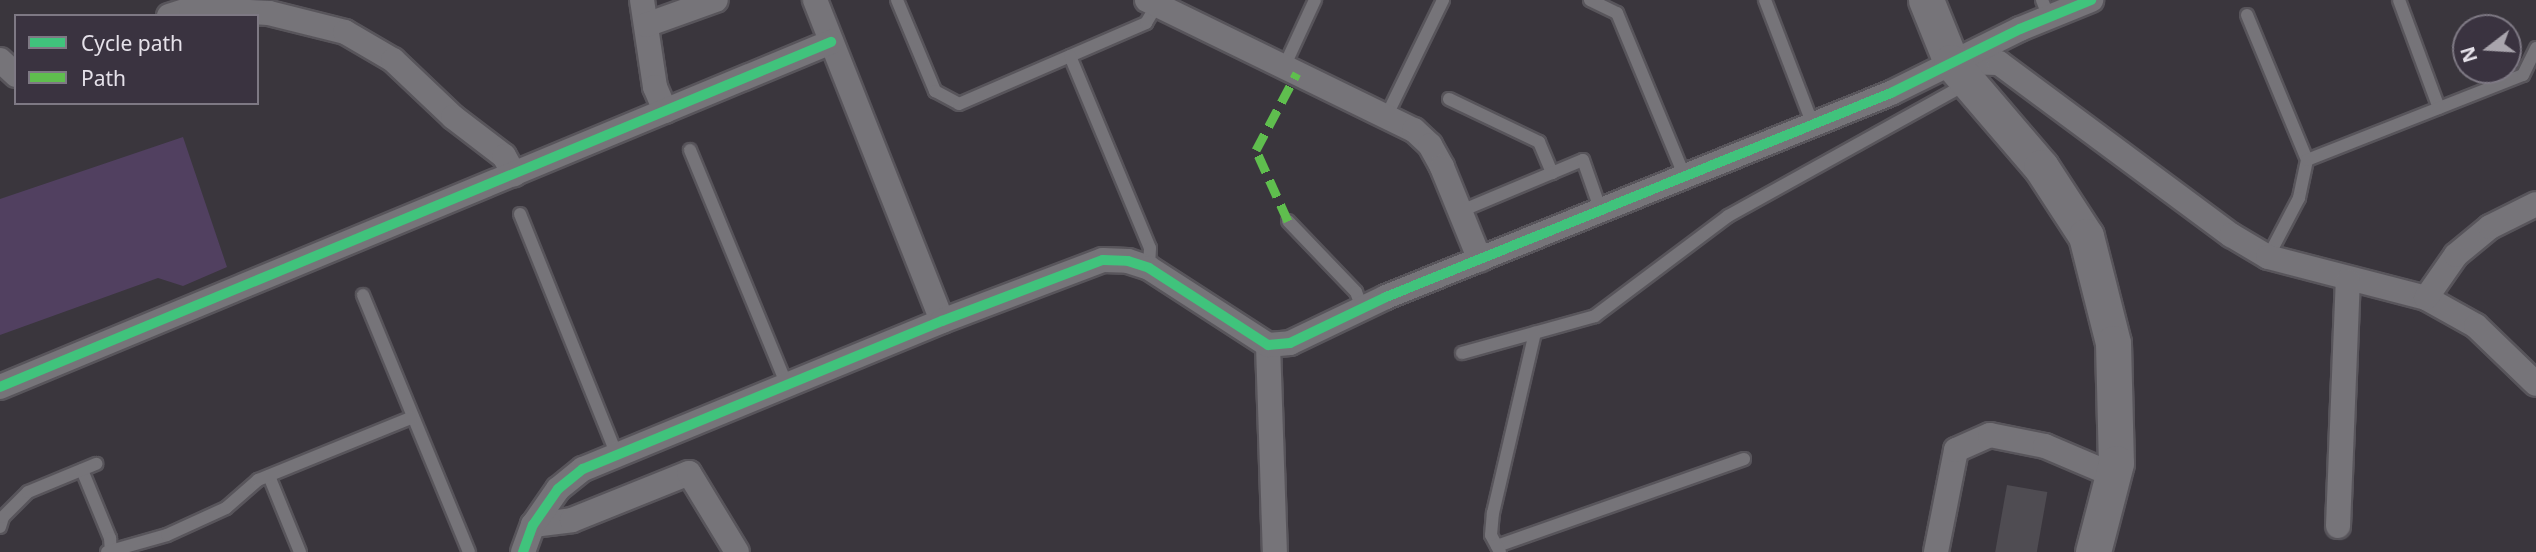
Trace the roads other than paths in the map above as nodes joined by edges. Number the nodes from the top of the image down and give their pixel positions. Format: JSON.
{"nodes":[{"id":1,"x":642,"y":0,"type":"edge"},
{"id":2,"x":716,"y":0,"type":"edge"},
{"id":3,"x":815,"y":0,"type":"edge"},
{"id":4,"x":897,"y":0,"type":"edge"},
{"id":5,"x":1315,"y":0,"type":"edge"},
{"id":6,"x":1443,"y":0,"type":"edge"},
{"id":7,"x":1590,"y":0,"type":"edge"},
{"id":8,"x":1765,"y":0,"type":"edge"},
{"id":9,"x":1926,"y":0,"type":"edge"},
{"id":10,"x":2091,"y":0,"type":"edge"},
{"id":11,"x":2399,"y":0,"type":"edge"},
{"id":12,"x":1152,"y":3,"type":"edge"},
{"id":13,"x":2045,"y":9,"type":"edge"},
{"id":14,"x":175,"y":14,"type":"edge"},
{"id":15,"x":2247,"y":15,"type":"dead end"},
{"id":16,"x":646,"y":25,"type":"junction"},
{"id":17,"x":831,"y":42,"type":"junction"},
{"id":18,"x":2536,"y":48,"type":"edge"},
{"id":19,"x":1070,"y":56,"type":"junction"},
{"id":20,"x":0,"y":60,"type":"edge"},
{"id":21,"x":1284,"y":67,"type":"junction"},
{"id":22,"x":1960,"y":72,"type":"junction"},
{"id":23,"x":14,"y":73,"type":"edge"},
{"id":24,"x":1449,"y":99,"type":"dead end"},
{"id":25,"x":2439,"y":108,"type":"junction"},
{"id":26,"x":665,"y":111,"type":"junction"},
{"id":27,"x":1386,"y":117,"type":"junction"},
{"id":28,"x":1813,"y":125,"type":"junction"},
{"id":29,"x":690,"y":150,"type":"dead end"},
{"id":30,"x":2307,"y":160,"type":"junction"},
{"id":31,"x":1552,"y":173,"type":"junction"},
{"id":32,"x":514,"y":174,"type":"junction"},
{"id":33,"x":1685,"y":177,"type":"junction"},
{"id":34,"x":2536,"y":204,"type":"edge"},
{"id":35,"x":1461,"y":211,"type":"junction"},
{"id":36,"x":1601,"y":211,"type":"junction"},
{"id":37,"x":520,"y":214,"type":"dead end"},
{"id":38,"x":1288,"y":221,"type":"dead end"},
{"id":39,"x":2267,"y":257,"type":"junction"},
{"id":40,"x":1480,"y":260,"type":"junction"},
{"id":41,"x":1149,"y":268,"type":"junction"},
{"id":42,"x":2348,"y":281,"type":"junction"},
{"id":43,"x":363,"y":295,"type":"dead end"},
{"id":44,"x":2426,"y":298,"type":"junction"},
{"id":45,"x":1362,"y":309,"type":"junction"},
{"id":46,"x":942,"y":321,"type":"junction"},
{"id":47,"x":1535,"y":333,"type":"junction"},
{"id":48,"x":1268,"y":345,"type":"junction"},
{"id":49,"x":1462,"y":354,"type":"dead end"},
{"id":50,"x":2536,"y":384,"type":"edge"},
{"id":51,"x":787,"y":385,"type":"junction"},
{"id":52,"x":0,"y":387,"type":"edge"},
{"id":53,"x":413,"y":416,"type":"junction"},
{"id":54,"x":617,"y":455,"type":"junction"},
{"id":55,"x":1744,"y":459,"type":"dead end"},
{"id":56,"x":96,"y":464,"type":"dead end"},
{"id":57,"x":82,"y":470,"type":"junction"},
{"id":58,"x":2113,"y":475,"type":"junction"},
{"id":59,"x":269,"y":477,"type":"junction"},
{"id":60,"x":533,"y":525,"type":"junction"},
{"id":61,"x":2338,"y":526,"type":"dead end"},
{"id":62,"x":0,"y":527,"type":"edge"},
{"id":63,"x":1499,"y":549,"type":"edge"},
{"id":64,"x":109,"y":551,"type":"edge"},
{"id":65,"x":300,"y":552,"type":"edge"},
{"id":66,"x":469,"y":552,"type":"edge"},
{"id":67,"x":523,"y":552,"type":"edge"},
{"id":68,"x":737,"y":552,"type":"edge"},
{"id":69,"x":1275,"y":552,"type":"edge"},
{"id":70,"x":1936,"y":552,"type":"edge"},
{"id":71,"x":2093,"y":552,"type":"edge"}],
"edges":[{"from":1,"to":16,"type":"street"},
{"from":2,"to":16,"type":"street"},
{"from":3,"to":17,"type":"street"},
{"from":4,"to":19,"type":"lane"},
{"from":5,"to":21,"type":"lane"},
{"from":6,"to":27,"type":"lane"},
{"from":7,"to":33,"type":"lane"},
{"from":8,"to":28,"type":"lane"},
{"from":9,"to":22,"type":"street"},
{"from":10,"to":13,"type":"street"},
{"from":11,"to":25,"type":"lane"},
{"from":12,"to":19,"type":"lane"},
{"from":12,"to":21,"type":"street"},
{"from":13,"to":22,"type":"street"},
{"from":14,"to":32,"type":"street"},
{"from":15,"to":30,"type":"lane"},
{"from":16,"to":26,"type":"street"},
{"from":17,"to":26,"type":"street"},
{"from":17,"to":46,"type":"street"},
{"from":18,"to":25,"type":"lane"},
{"from":19,"to":41,"type":"lane"},
{"from":20,"to":23,"type":"street"},
{"from":21,"to":27,"type":"street"},
{"from":22,"to":28,"type":"street"},
{"from":22,"to":39,"type":"street"},
{"from":22,"to":47,"type":"lane"},
{"from":22,"to":58,"type":"street"},
{"from":24,"to":31,"type":"lane"},
{"from":25,"to":30,"type":"lane"},
{"from":26,"to":32,"type":"street"},
{"from":27,"to":35,"type":"street"},
{"from":28,"to":33,"type":"street"},
{"from":29,"to":51,"type":"lane"},
{"from":30,"to":39,"type":"lane"},
{"from":31,"to":35,"type":"lane"},
{"from":31,"to":36,"type":"lane"},
{"from":32,"to":52,"type":"street"},
{"from":33,"to":36,"type":"street"},
{"from":34,"to":44,"type":"street"},
{"from":35,"to":40,"type":"street"},
{"from":36,"to":40,"type":"street"},
{"from":37,"to":54,"type":"lane"},
{"from":38,"to":45,"type":"lane"},
{"from":39,"to":42,"type":"street"},
{"from":40,"to":45,"type":"street"},
{"from":41,"to":46,"type":"street"},
{"from":41,"to":48,"type":"street"},
{"from":42,"to":44,"type":"street"},
{"from":42,"to":61,"type":"street"},
{"from":43,"to":53,"type":"lane"},
{"from":44,"to":50,"type":"street"},
{"from":45,"to":48,"type":"street"},
{"from":46,"to":51,"type":"street"},
{"from":47,"to":49,"type":"lane"},
{"from":47,"to":63,"type":"lane"},
{"from":48,"to":69,"type":"street"},
{"from":51,"to":54,"type":"street"},
{"from":53,"to":59,"type":"lane"},
{"from":53,"to":66,"type":"lane"},
{"from":54,"to":60,"type":"street"},
{"from":55,"to":63,"type":"lane"},
{"from":56,"to":57,"type":"lane"},
{"from":57,"to":62,"type":"lane"},
{"from":57,"to":64,"type":"lane"},
{"from":58,"to":70,"type":"street"},
{"from":58,"to":71,"type":"street"},
{"from":59,"to":64,"type":"lane"},
{"from":59,"to":65,"type":"lane"},
{"from":60,"to":67,"type":"street"},
{"from":60,"to":68,"type":"street"}]}
